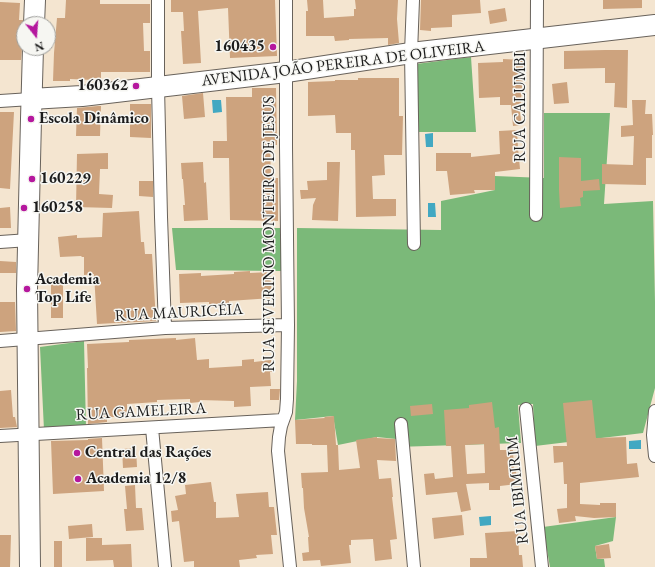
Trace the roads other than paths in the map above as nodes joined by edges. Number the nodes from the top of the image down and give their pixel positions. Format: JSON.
{"nodes":[{"id":1,"x":35,"y":0,"type":"edge"},
{"id":2,"x":158,"y":0,"type":"edge"},
{"id":3,"x":286,"y":0,"type":"edge"},
{"id":4,"x":413,"y":0,"type":"edge"},
{"id":5,"x":537,"y":0,"type":"edge"},
{"id":6,"x":34,"y":16,"type":"edge"},
{"id":7,"x":655,"y":25,"type":"edge"},
{"id":8,"x":537,"y":40,"type":"junction"},
{"id":9,"x":411,"y":53,"type":"junction"},
{"id":10,"x":33,"y":56,"type":"edge"},
{"id":11,"x":286,"y":72,"type":"junction"},
{"id":12,"x":158,"y":87,"type":"junction"},
{"id":13,"x":31,"y":99,"type":"junction"},
{"id":14,"x":0,"y":100,"type":"edge"},
{"id":15,"x":536,"y":215,"type":"dead end"},
{"id":16,"x":29,"y":240,"type":"junction"},
{"id":17,"x":0,"y":242,"type":"edge"},
{"id":18,"x":414,"y":244,"type":"dead end"},
{"id":19,"x":288,"y":324,"type":"junction"},
{"id":20,"x":165,"y":328,"type":"junction"},
{"id":21,"x":27,"y":340,"type":"junction"},
{"id":22,"x":0,"y":341,"type":"edge"},
{"id":23,"x":526,"y":409,"type":"dead end"},
{"id":24,"x":655,"y":411,"type":"edge"},
{"id":25,"x":283,"y":420,"type":"junction"},
{"id":26,"x":401,"y":424,"type":"dead end"},
{"id":27,"x":152,"y":428,"type":"junction"},
{"id":28,"x":28,"y":435,"type":"junction"},
{"id":29,"x":0,"y":436,"type":"edge"},
{"id":30,"x":655,"y":456,"type":"edge"},
{"id":31,"x":30,"y":567,"type":"edge"},
{"id":32,"x":165,"y":567,"type":"edge"},
{"id":33,"x":290,"y":567,"type":"edge"},
{"id":34,"x":414,"y":567,"type":"edge"},
{"id":35,"x":542,"y":567,"type":"edge"}],
"edges":[{"from":1,"to":6,"type":"main road"},
{"from":2,"to":12,"type":"street"},
{"from":3,"to":11,"type":"street","name":"RUA SEVERINO MONTEIRO DE JESUS"},
{"from":4,"to":9,"type":"street"},
{"from":5,"to":8,"type":"street","name":"RUA CALUMBI"},
{"from":7,"to":8,"type":"main road","name":"AVENIDA JOÃO PEREIRA DE OLIVEIRA"},
{"from":8,"to":9,"type":"main road","name":"AVENIDA JOÃO PEREIRA DE OLIVEIRA"},
{"from":8,"to":15,"type":"street","name":"RUA CALUMBI"},
{"from":9,"to":11,"type":"main road","name":"AVENIDA JOÃO PEREIRA DE OLIVEIRA"},
{"from":9,"to":18,"type":"street"},
{"from":10,"to":13,"type":"main road"},
{"from":11,"to":12,"type":"main road","name":"AVENIDA JOÃO PEREIRA DE OLIVEIRA"},
{"from":11,"to":19,"type":"street","name":"RUA SEVERINO MONTEIRO DE JESUS"},
{"from":12,"to":13,"type":"main road","name":"AVENIDA JOÃO PEREIRA DE OLIVEIRA"},
{"from":12,"to":20,"type":"street"},
{"from":13,"to":14,"type":"street"},
{"from":13,"to":16,"type":"main road"},
{"from":16,"to":17,"type":"street"},
{"from":16,"to":21,"type":"main road"},
{"from":19,"to":20,"type":"street","name":"RUA MAURICÉIA"},
{"from":19,"to":25,"type":"street","name":"RUA SEVERINO MONTEIRO DE JESUS"},
{"from":20,"to":21,"type":"street","name":"RUA MAURICÉIA"},
{"from":21,"to":22,"type":"street","name":"RUA MAURICÉIA"},
{"from":21,"to":28,"type":"main road"},
{"from":23,"to":35,"type":"street","name":"RUA IBIMIRIM"},
{"from":24,"to":30,"type":"street"},
{"from":25,"to":27,"type":"street","name":"RUA GAMELEIRA"},
{"from":25,"to":33,"type":"street","name":"RUA SEVERINO MONTEIRO DE JESUS"},
{"from":26,"to":34,"type":"street"},
{"from":27,"to":28,"type":"street","name":"RUA GAMELEIRA"},
{"from":27,"to":32,"type":"street"},
{"from":28,"to":29,"type":"street","name":"RUA GAMELEIRA"},
{"from":28,"to":31,"type":"main road"}]}
